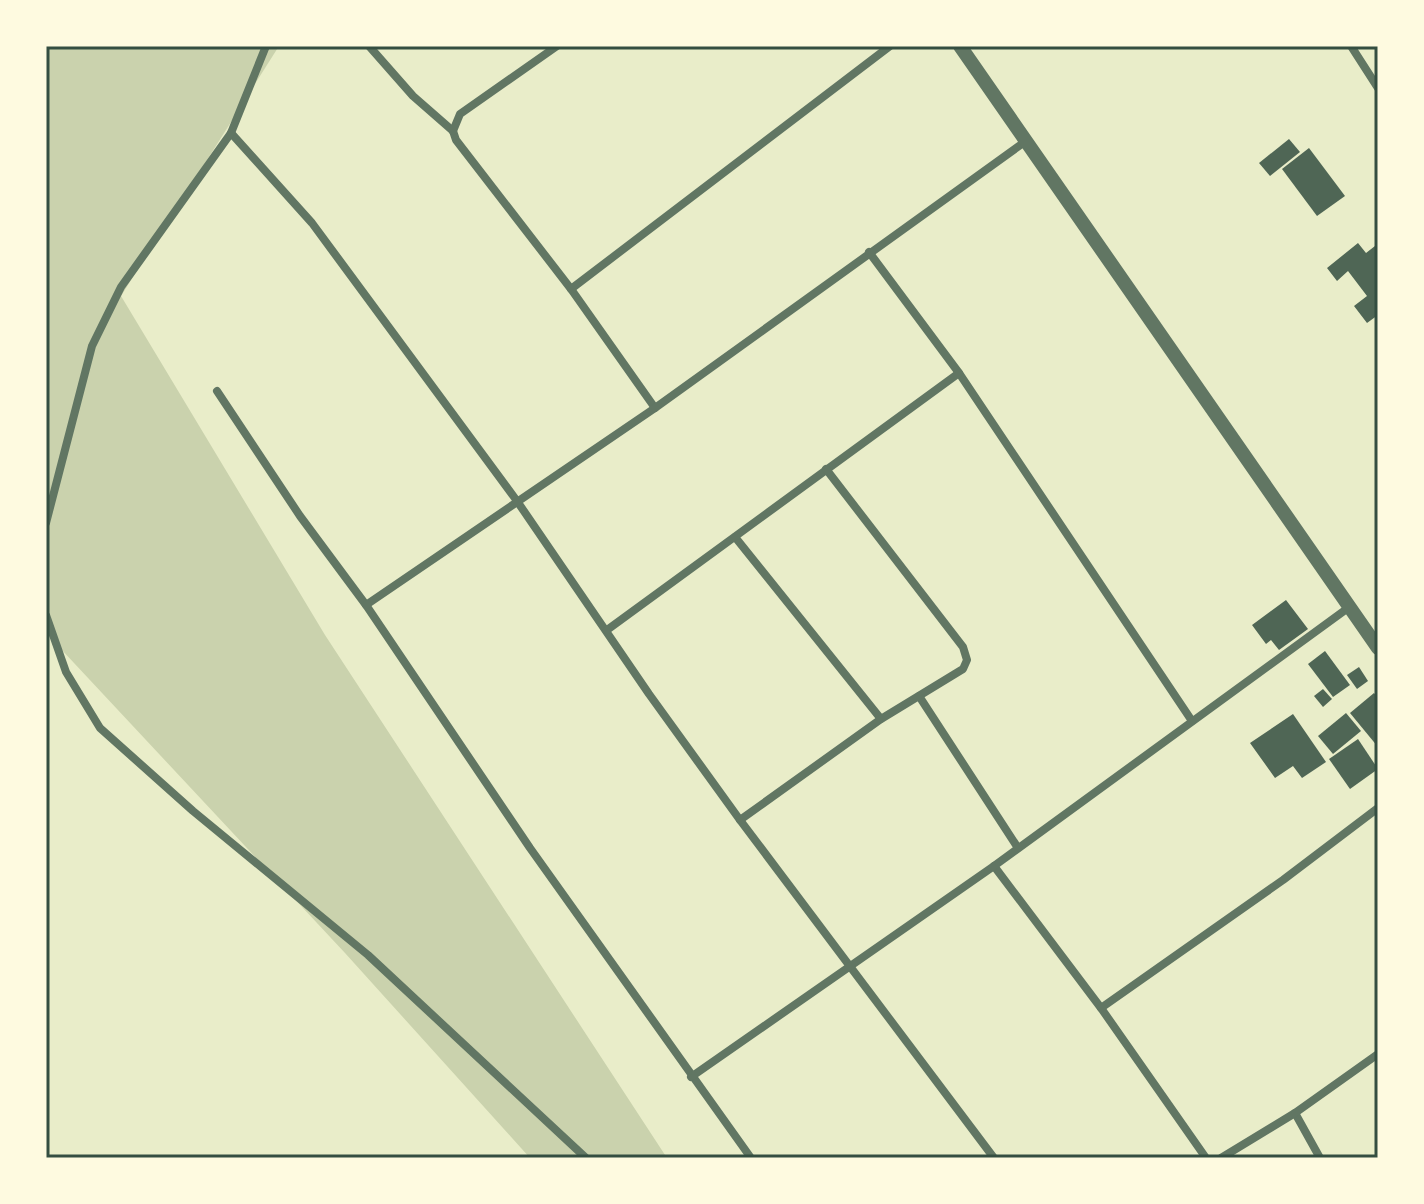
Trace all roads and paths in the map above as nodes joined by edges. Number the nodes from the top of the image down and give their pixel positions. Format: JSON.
{"nodes":[{"id":1,"x":266,"y":46,"type":"edge"},
{"id":2,"x":369,"y":46,"type":"edge"},
{"id":3,"x":557,"y":46,"type":"edge"},
{"id":4,"x":890,"y":46,"type":"edge"},
{"id":5,"x":960,"y":46,"type":"edge"},
{"id":6,"x":1351,"y":46,"type":"edge"},
{"id":7,"x":1378,"y":88,"type":"edge"},
{"id":8,"x":453,"y":131,"type":"junction"},
{"id":9,"x":231,"y":133,"type":"junction"},
{"id":10,"x":1026,"y":141,"type":"junction"},
{"id":11,"x":869,"y":252,"type":"junction"},
{"id":12,"x":571,"y":289,"type":"junction"},
{"id":13,"x":959,"y":373,"type":"junction"},
{"id":14,"x":217,"y":391,"type":"dead end"},
{"id":15,"x":655,"y":408,"type":"junction"},
{"id":16,"x":826,"y":469,"type":"junction"},
{"id":17,"x":517,"y":501,"type":"junction"},
{"id":18,"x":46,"y":523,"type":"edge"},
{"id":19,"x":735,"y":537,"type":"junction"},
{"id":20,"x":366,"y":605,"type":"junction"},
{"id":21,"x":1348,"y":608,"type":"junction"},
{"id":22,"x":46,"y":615,"type":"edge"},
{"id":23,"x":607,"y":630,"type":"junction"},
{"id":24,"x":1378,"y":648,"type":"edge"},
{"id":25,"x":919,"y":696,"type":"junction"},
{"id":26,"x":881,"y":719,"type":"junction"},
{"id":27,"x":1192,"y":721,"type":"junction"},
{"id":28,"x":1378,"y":808,"type":"edge"},
{"id":29,"x":740,"y":820,"type":"junction"},
{"id":30,"x":1018,"y":848,"type":"junction"},
{"id":31,"x":994,"y":866,"type":"junction"},
{"id":32,"x":852,"y":967,"type":"junction"},
{"id":33,"x":1101,"y":1008,"type":"junction"},
{"id":34,"x":1378,"y":1054,"type":"edge"},
{"id":35,"x":691,"y":1077,"type":"junction"},
{"id":36,"x":1295,"y":1113,"type":"junction"},
{"id":37,"x":586,"y":1158,"type":"edge"},
{"id":38,"x":751,"y":1158,"type":"edge"},
{"id":39,"x":994,"y":1158,"type":"edge"},
{"id":40,"x":1206,"y":1158,"type":"edge"},
{"id":41,"x":1221,"y":1158,"type":"edge"},
{"id":42,"x":1320,"y":1158,"type":"edge"}],
"edges":[{"from":1,"to":9,"type":"street"},
{"from":2,"to":8,"type":"street"},
{"from":3,"to":8,"type":"street"},
{"from":4,"to":12,"type":"street"},
{"from":5,"to":10,"type":"street"},
{"from":6,"to":7,"type":"street"},
{"from":8,"to":12,"type":"street"},
{"from":9,"to":17,"type":"street"},
{"from":9,"to":18,"type":"street"},
{"from":10,"to":11,"type":"street"},
{"from":10,"to":21,"type":"street"},
{"from":11,"to":13,"type":"street"},
{"from":11,"to":15,"type":"street"},
{"from":12,"to":15,"type":"street"},
{"from":13,"to":16,"type":"street"},
{"from":13,"to":27,"type":"street"},
{"from":14,"to":20,"type":"street"},
{"from":15,"to":17,"type":"street"},
{"from":16,"to":19,"type":"street"},
{"from":16,"to":25,"type":"street"},
{"from":17,"to":20,"type":"street"},
{"from":17,"to":23,"type":"street"},
{"from":19,"to":23,"type":"street"},
{"from":19,"to":26,"type":"street"},
{"from":20,"to":35,"type":"street"},
{"from":21,"to":24,"type":"street"},
{"from":21,"to":27,"type":"street"},
{"from":22,"to":37,"type":"street"},
{"from":23,"to":29,"type":"street"},
{"from":25,"to":26,"type":"street"},
{"from":25,"to":30,"type":"street"},
{"from":26,"to":29,"type":"street"},
{"from":27,"to":30,"type":"street"},
{"from":28,"to":33,"type":"street"},
{"from":29,"to":32,"type":"street"},
{"from":30,"to":31,"type":"street"},
{"from":31,"to":32,"type":"street"},
{"from":31,"to":33,"type":"street"},
{"from":32,"to":35,"type":"street"},
{"from":32,"to":39,"type":"street"},
{"from":33,"to":40,"type":"street"},
{"from":34,"to":36,"type":"street"},
{"from":35,"to":38,"type":"street"},
{"from":36,"to":41,"type":"street"},
{"from":36,"to":42,"type":"street"}]}
